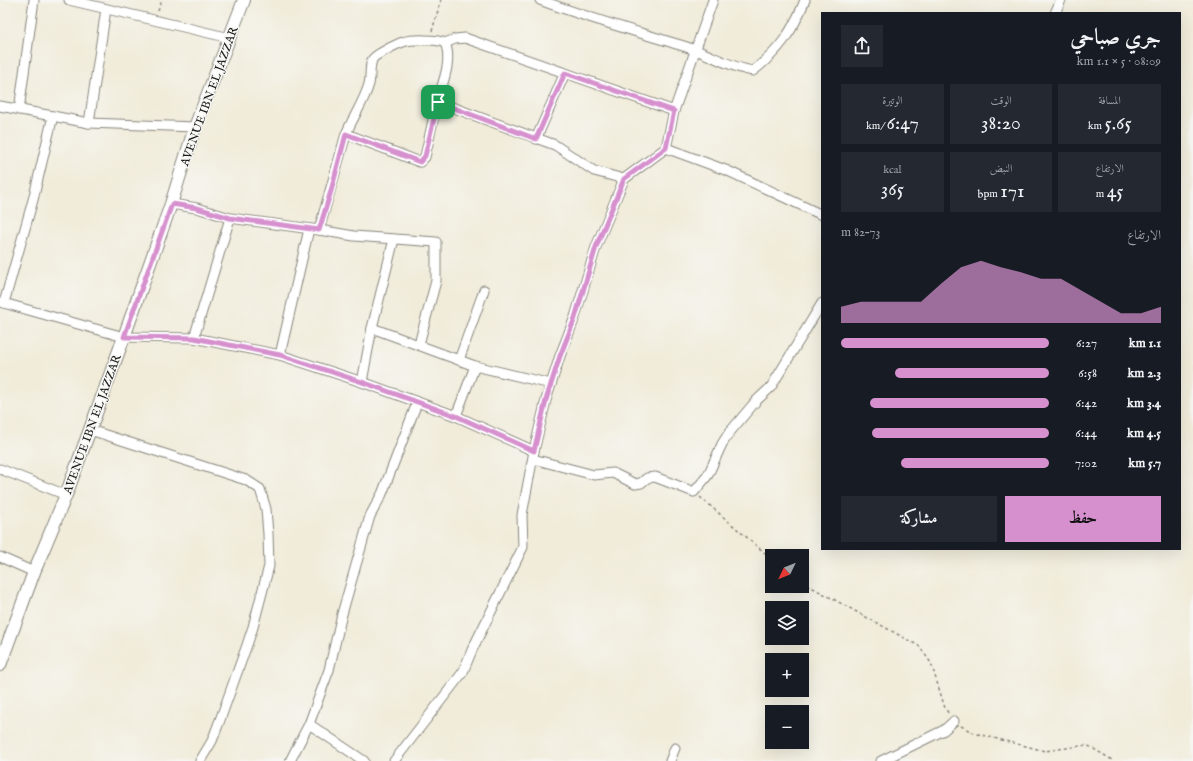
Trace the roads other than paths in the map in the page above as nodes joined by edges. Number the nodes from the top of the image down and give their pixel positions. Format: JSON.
{"nodes":[{"id":1,"x":34,"y":0,"type":"edge"},
{"id":2,"x":68,"y":0,"type":"edge"},
{"id":3,"x":244,"y":0,"type":"edge"},
{"id":4,"x":540,"y":0,"type":"edge"},
{"id":5,"x":713,"y":0,"type":"edge"},
{"id":6,"x":805,"y":0,"type":"edge"},
{"id":7,"x":1061,"y":0,"type":"edge"},
{"id":8,"x":551,"y":2,"type":"edge"},
{"id":9,"x":106,"y":9,"type":"junction"},
{"id":10,"x":1055,"y":12,"type":"edge"},
{"id":11,"x":230,"y":38,"type":"junction"},
{"id":12,"x":445,"y":42,"type":"junction"},
{"id":13,"x":696,"y":50,"type":"junction"},
{"id":14,"x":565,"y":73,"type":"junction"},
{"id":15,"x":438,"y":102,"type":"junction"},
{"id":16,"x":0,"y":106,"type":"edge"},
{"id":17,"x":19,"y":110,"type":"junction"},
{"id":18,"x":674,"y":111,"type":"junction"},
{"id":19,"x":53,"y":116,"type":"junction"},
{"id":20,"x":89,"y":123,"type":"junction"},
{"id":21,"x":195,"y":127,"type":"junction"},
{"id":22,"x":346,"y":134,"type":"junction"},
{"id":23,"x":536,"y":139,"type":"junction"},
{"id":24,"x":666,"y":148,"type":"junction"},
{"id":25,"x":624,"y":179,"type":"junction"},
{"id":26,"x":172,"y":204,"type":"junction"},
{"id":27,"x":821,"y":215,"type":"edge"},
{"id":28,"x":230,"y":218,"type":"junction"},
{"id":29,"x":309,"y":228,"type":"junction"},
{"id":30,"x":319,"y":230,"type":"junction"},
{"id":31,"x":394,"y":239,"type":"junction"},
{"id":32,"x":484,"y":290,"type":"dead end"},
{"id":33,"x":2,"y":302,"type":"edge"},
{"id":34,"x":821,"y":305,"type":"edge"},
{"id":35,"x":372,"y":328,"type":"junction"},
{"id":36,"x":124,"y":337,"type":"junction"},
{"id":37,"x":194,"y":338,"type":"junction"},
{"id":38,"x":419,"y":344,"type":"junction"},
{"id":39,"x":280,"y":355,"type":"junction"},
{"id":40,"x":459,"y":360,"type":"junction"},
{"id":41,"x":475,"y":366,"type":"junction"},
{"id":42,"x":362,"y":382,"type":"junction"},
{"id":43,"x":551,"y":384,"type":"junction"},
{"id":44,"x":417,"y":403,"type":"junction"},
{"id":45,"x":456,"y":416,"type":"junction"},
{"id":46,"x":90,"y":430,"type":"junction"},
{"id":47,"x":533,"y":455,"type":"junction"},
{"id":48,"x":0,"y":469,"type":"edge"},
{"id":49,"x":66,"y":495,"type":"junction"},
{"id":50,"x":0,"y":557,"type":"edge"},
{"id":51,"x":34,"y":572,"type":"junction"},
{"id":52,"x":0,"y":665,"type":"edge"},
{"id":53,"x":954,"y":721,"type":"road end"},
{"id":54,"x":309,"y":724,"type":"junction"},
{"id":55,"x":675,"y":748,"type":"dead end"},
{"id":56,"x":200,"y":761,"type":"edge"},
{"id":57,"x":290,"y":761,"type":"edge"},
{"id":58,"x":364,"y":761,"type":"edge"},
{"id":59,"x":394,"y":761,"type":"edge"},
{"id":60,"x":670,"y":761,"type":"edge"},
{"id":61,"x":881,"y":761,"type":"edge"}],
"edges":[{"from":1,"to":17,"type":"street"},
{"from":2,"to":9,"type":"street"},
{"from":3,"to":11,"type":"main road","name":"AVENUE IBN EL JAZZAR"},
{"from":4,"to":8,"type":"street"},
{"from":5,"to":13,"type":"street"},
{"from":6,"to":13,"type":"street"},
{"from":7,"to":10,"type":"street"},
{"from":8,"to":13,"type":"street"},
{"from":9,"to":11,"type":"street"},
{"from":9,"to":20,"type":"street"},
{"from":11,"to":21,"type":"main road","name":"AVENUE IBN EL JAZZAR"},
{"from":12,"to":14,"type":"street"},
{"from":12,"to":15,"type":"street"},
{"from":12,"to":22,"type":"street"},
{"from":13,"to":18,"type":"street"},
{"from":14,"to":18,"type":"street"},
{"from":14,"to":23,"type":"street"},
{"from":15,"to":22,"type":"street"},
{"from":15,"to":23,"type":"street"},
{"from":16,"to":17,"type":"street"},
{"from":17,"to":19,"type":"street"},
{"from":18,"to":24,"type":"street"},
{"from":19,"to":20,"type":"street"},
{"from":19,"to":33,"type":"street"},
{"from":20,"to":21,"type":"street"},
{"from":21,"to":26,"type":"main road","name":"AVENUE IBN EL JAZZAR"},
{"from":22,"to":30,"type":"street"},
{"from":23,"to":25,"type":"street"},
{"from":24,"to":25,"type":"street"},
{"from":24,"to":27,"type":"street"},
{"from":25,"to":43,"type":"street"},
{"from":26,"to":28,"type":"street"},
{"from":26,"to":36,"type":"main road","name":"AVENUE IBN EL JAZZAR"},
{"from":28,"to":29,"type":"street"},
{"from":28,"to":37,"type":"street"},
{"from":29,"to":30,"type":"street"},
{"from":29,"to":39,"type":"street"},
{"from":30,"to":31,"type":"street"},
{"from":31,"to":35,"type":"street"},
{"from":31,"to":38,"type":"street"},
{"from":32,"to":40,"type":"street"},
{"from":33,"to":36,"type":"street"},
{"from":34,"to":47,"type":"street"},
{"from":35,"to":38,"type":"street"},
{"from":35,"to":42,"type":"street"},
{"from":36,"to":37,"type":"street"},
{"from":36,"to":46,"type":"main road","name":"AVENUE IBN EL JAZZAR"},
{"from":37,"to":39,"type":"street"},
{"from":38,"to":40,"type":"street"},
{"from":39,"to":42,"type":"street"},
{"from":40,"to":41,"type":"street"},
{"from":41,"to":43,"type":"street"},
{"from":41,"to":45,"type":"street"},
{"from":42,"to":44,"type":"street"},
{"from":43,"to":47,"type":"street"},
{"from":44,"to":45,"type":"street"},
{"from":44,"to":54,"type":"street"},
{"from":45,"to":47,"type":"street"},
{"from":46,"to":49,"type":"main road","name":"AVENUE IBN EL JAZZAR"},
{"from":46,"to":56,"type":"street"},
{"from":47,"to":59,"type":"street"},
{"from":48,"to":49,"type":"street"},
{"from":49,"to":51,"type":"main road","name":"AVENUE IBN EL JAZZAR"},
{"from":50,"to":51,"type":"street"},
{"from":51,"to":52,"type":"main road","name":"AVENUE IBN EL JAZZAR"},
{"from":53,"to":61,"type":"street"},
{"from":54,"to":57,"type":"street"},
{"from":54,"to":58,"type":"street"},
{"from":55,"to":60,"type":"street"}]}
